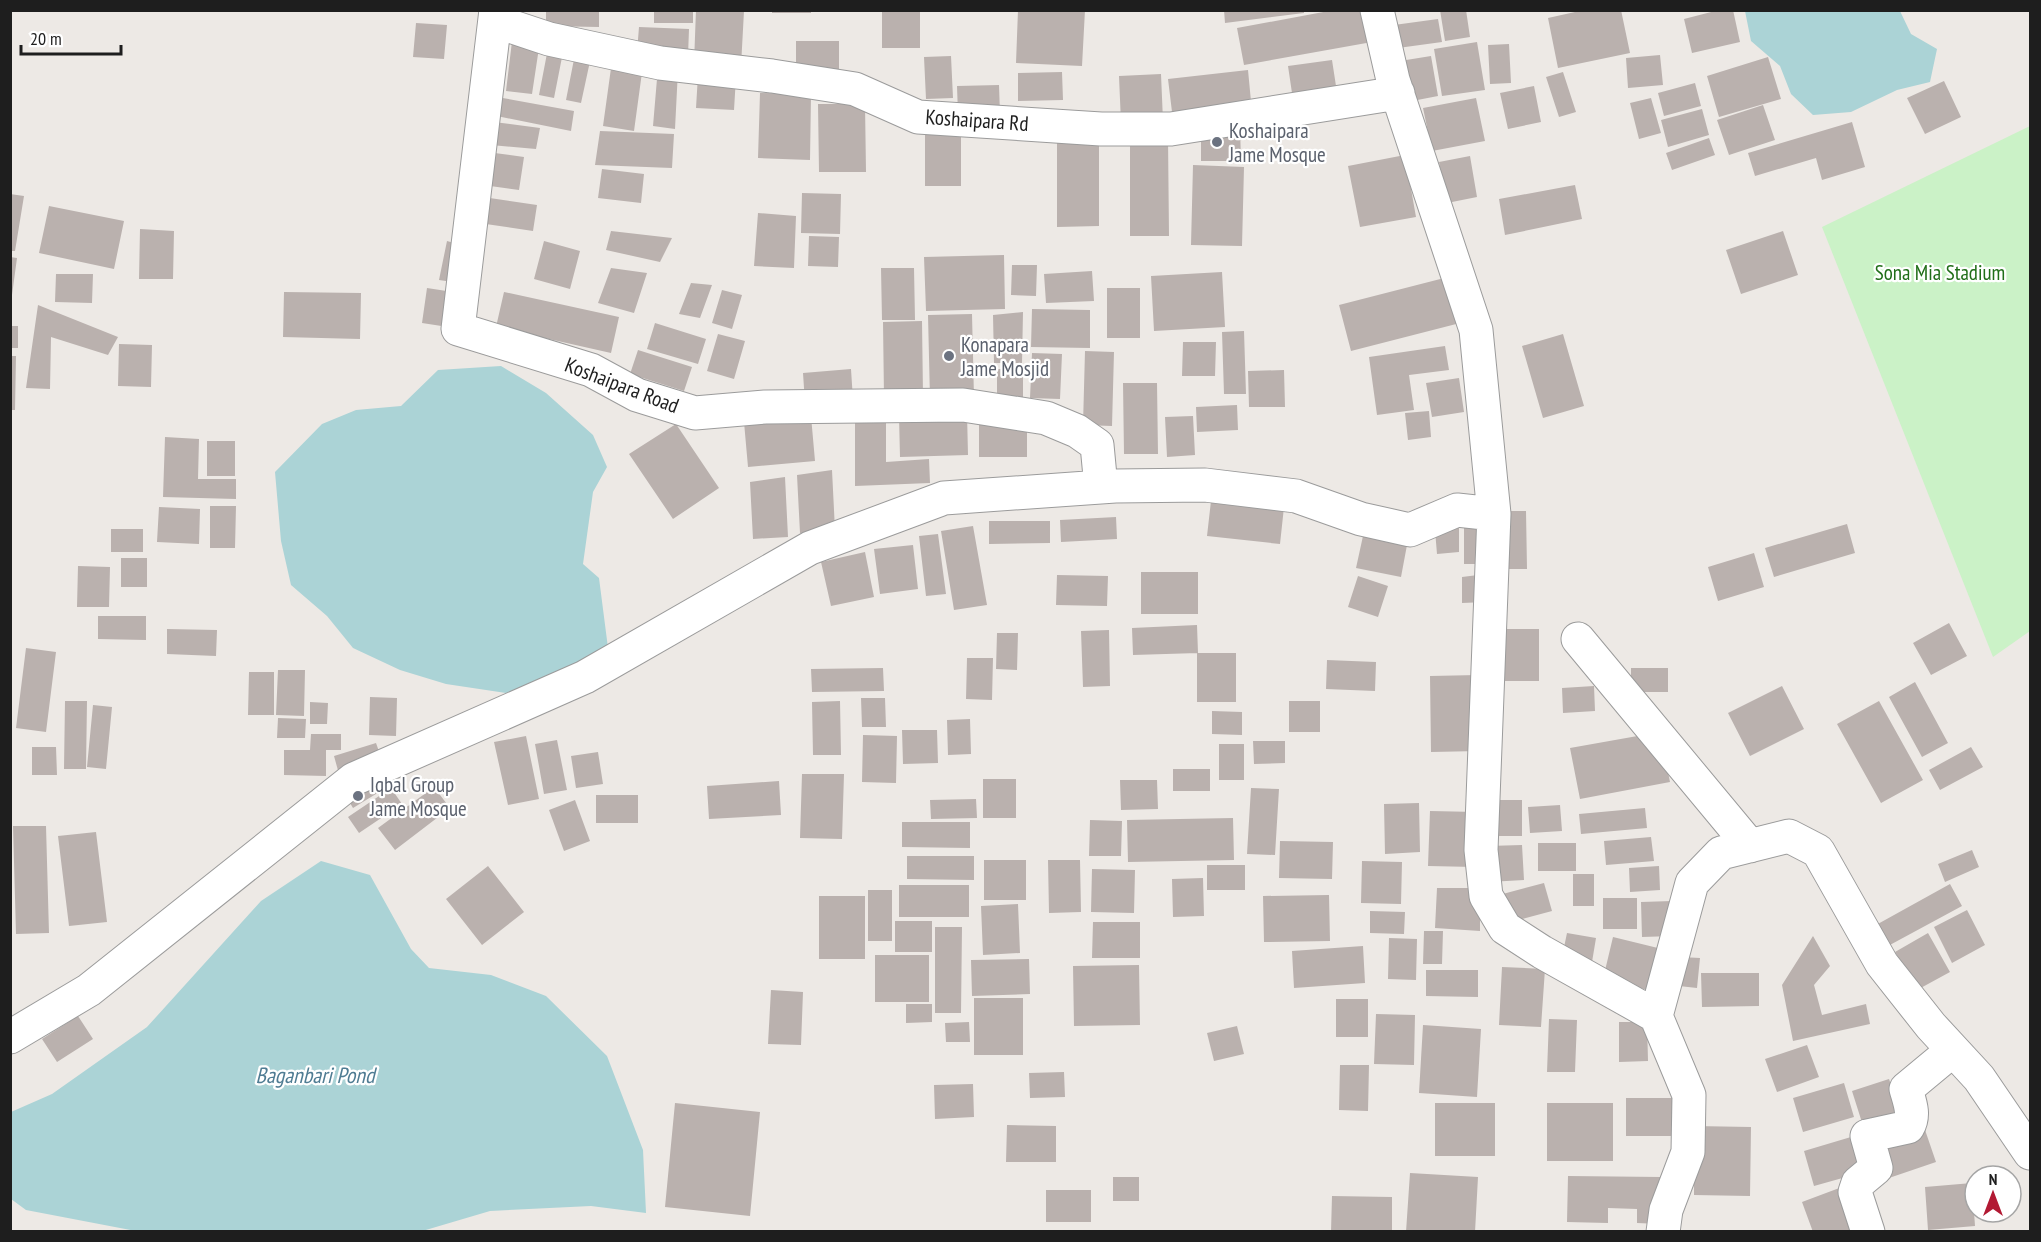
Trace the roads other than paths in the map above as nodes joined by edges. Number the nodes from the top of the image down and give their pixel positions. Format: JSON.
{"nodes":[{"id":1,"x":1377,"y":10,"type":"edge"},
{"id":2,"x":495,"y":16,"type":"edge"},
{"id":3,"x":1398,"y":93,"type":"junction"},
{"id":4,"x":1101,"y":487,"type":"junction"},
{"id":5,"x":1494,"y":514,"type":"junction"},
{"id":6,"x":1578,"y":639,"type":"dead end"},
{"id":7,"x":1750,"y":846,"type":"junction"},
{"id":8,"x":1656,"y":1016,"type":"junction"},
{"id":9,"x":10,"y":1037,"type":"edge"},
{"id":10,"x":1953,"y":1050,"type":"junction"},
{"id":11,"x":2031,"y":1153,"type":"edge"},
{"id":12,"x":1664,"y":1232,"type":"edge"},
{"id":13,"x":1868,"y":1232,"type":"edge"}],
"edges":[{"from":1,"to":3,"type":"street"},
{"from":2,"to":3,"type":"street","name":"Koshaipara Rd"},
{"from":2,"to":4,"type":"street","name":"Koshaipara Road"},
{"from":3,"to":5,"type":"street"},
{"from":4,"to":5,"type":"street"},
{"from":4,"to":9,"type":"street"},
{"from":5,"to":8,"type":"street"},
{"from":6,"to":7,"type":"street"},
{"from":7,"to":8,"type":"street"},
{"from":7,"to":10,"type":"street"},
{"from":8,"to":12,"type":"street"},
{"from":10,"to":11,"type":"street"},
{"from":10,"to":13,"type":"street"}]}
